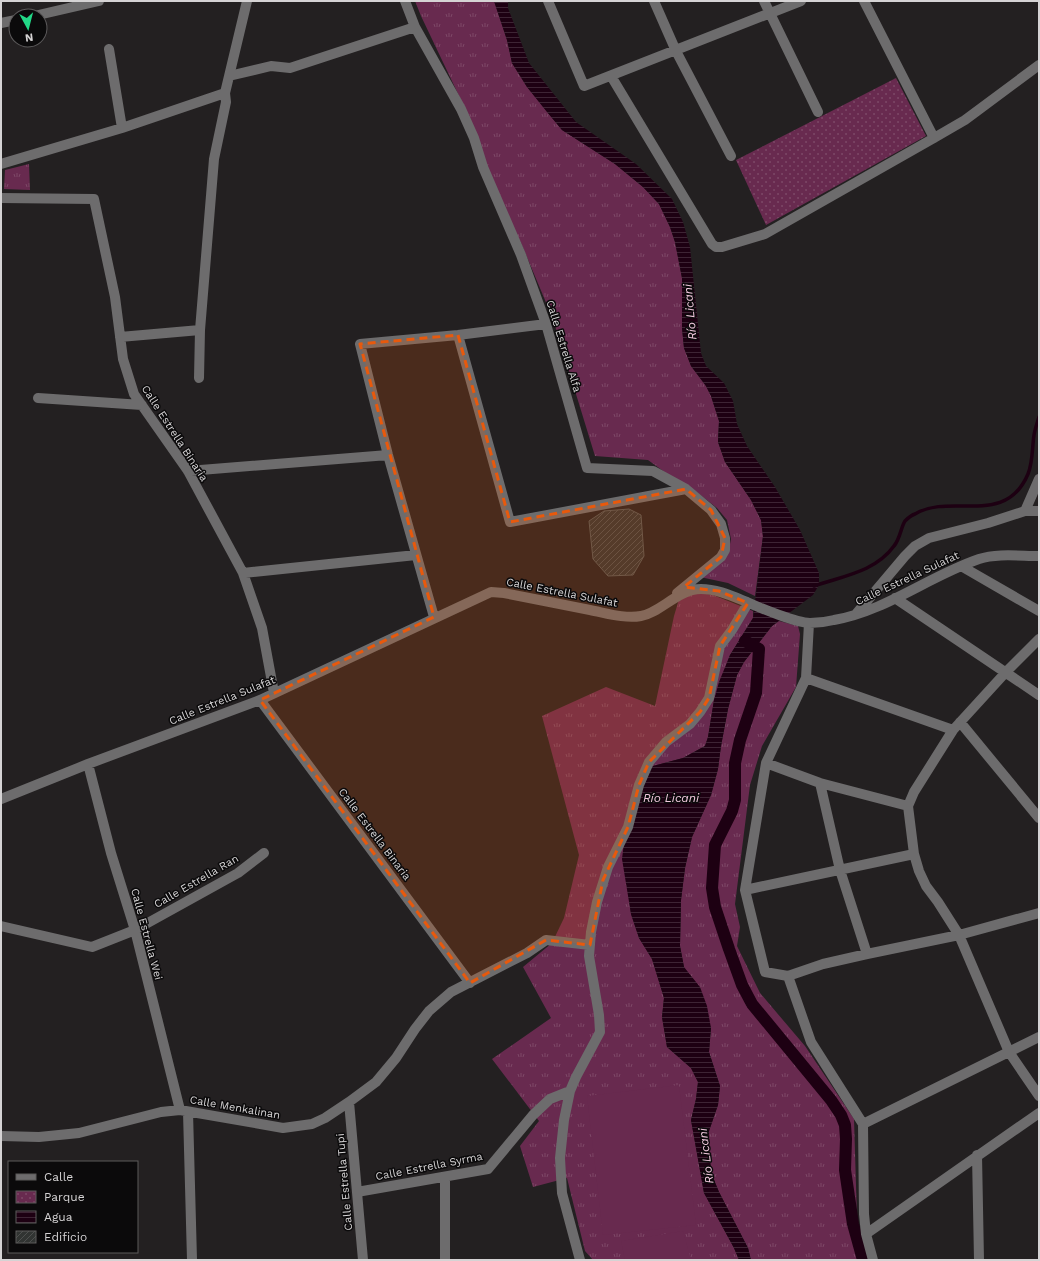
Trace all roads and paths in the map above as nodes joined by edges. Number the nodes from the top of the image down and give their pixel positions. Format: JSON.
{"nodes":[{"id":1,"x":99,"y":1,"type":"edge"},
{"id":2,"x":247,"y":1,"type":"edge"},
{"id":3,"x":405,"y":1,"type":"edge"},
{"id":4,"x":548,"y":1,"type":"edge"},
{"id":5,"x":654,"y":1,"type":"edge"},
{"id":6,"x":764,"y":1,"type":"edge"},
{"id":7,"x":801,"y":1,"type":"edge"},
{"id":8,"x":864,"y":1,"type":"edge"},
{"id":9,"x":48,"y":13,"type":"edge"},
{"id":10,"x":769,"y":14,"type":"junction"},
{"id":11,"x":415,"y":27,"type":"junction"},
{"id":12,"x":109,"y":49,"type":"dead end"},
{"id":13,"x":676,"y":51,"type":"junction"},
{"id":14,"x":1039,"y":65,"type":"edge"},
{"id":15,"x":229,"y":76,"type":"junction"},
{"id":16,"x":611,"y":76,"type":"junction"},
{"id":17,"x":225,"y":94,"type":"junction"},
{"id":18,"x":818,"y":112,"type":"dead end"},
{"id":19,"x":122,"y":128,"type":"junction"},
{"id":20,"x":934,"y":138,"type":"junction"},
{"id":21,"x":731,"y":156,"type":"dead end"},
{"id":22,"x":1,"y":164,"type":"edge"},
{"id":23,"x":1,"y":198,"type":"edge"},
{"id":24,"x":546,"y":324,"type":"junction"},
{"id":25,"x":200,"y":330,"type":"junction"},
{"id":26,"x":458,"y":335,"type":"junction"},
{"id":27,"x":120,"y":337,"type":"junction"},
{"id":28,"x":199,"y":378,"type":"dead end"},
{"id":29,"x":38,"y":398,"type":"dead end"},
{"id":30,"x":142,"y":405,"type":"junction"},
{"id":31,"x":388,"y":455,"type":"junction"},
{"id":32,"x":188,"y":471,"type":"junction"},
{"id":33,"x":1039,"y":479,"type":"edge"},
{"id":34,"x":686,"y":489,"type":"junction"},
{"id":35,"x":1025,"y":511,"type":"junction"},
{"id":36,"x":1039,"y":511,"type":"edge"},
{"id":37,"x":416,"y":555,"type":"junction"},
{"id":38,"x":1039,"y":556,"type":"edge"},
{"id":39,"x":961,"y":566,"type":"junction"},
{"id":40,"x":243,"y":573,"type":"junction"},
{"id":41,"x":894,"y":598,"type":"junction"},
{"id":42,"x":669,"y":601,"type":"junction"},
{"id":43,"x":750,"y":604,"type":"junction"},
{"id":44,"x":1039,"y":611,"type":"edge"},
{"id":45,"x":856,"y":615,"type":"junction"},
{"id":46,"x":434,"y":617,"type":"junction"},
{"id":47,"x":809,"y":624,"type":"junction"},
{"id":48,"x":1039,"y":639,"type":"edge"},
{"id":49,"x":1006,"y":672,"type":"junction"},
{"id":50,"x":806,"y":678,"type":"junction"},
{"id":51,"x":274,"y":693,"type":"junction"},
{"id":52,"x":1039,"y":695,"type":"edge"},
{"id":53,"x":260,"y":700,"type":"junction"},
{"id":54,"x":960,"y":722,"type":"junction"},
{"id":55,"x":953,"y":730,"type":"junction"},
{"id":56,"x":766,"y":763,"type":"junction"},
{"id":57,"x":88,"y":764,"type":"junction"},
{"id":58,"x":820,"y":783,"type":"junction"},
{"id":59,"x":1,"y":799,"type":"edge"},
{"id":60,"x":908,"y":806,"type":"junction"},
{"id":61,"x":1039,"y":818,"type":"edge"},
{"id":62,"x":264,"y":853,"type":"dead end"},
{"id":63,"x":914,"y":854,"type":"junction"},
{"id":64,"x":840,"y":870,"type":"junction"},
{"id":65,"x":744,"y":890,"type":"junction"},
{"id":66,"x":1039,"y":913,"type":"edge"},
{"id":67,"x":1,"y":926,"type":"edge"},
{"id":68,"x":135,"y":930,"type":"junction"},
{"id":69,"x":959,"y":935,"type":"junction"},
{"id":70,"x":590,"y":945,"type":"junction"},
{"id":71,"x":867,"y":954,"type":"junction"},
{"id":72,"x":788,"y":976,"type":"junction"},
{"id":73,"x":470,"y":983,"type":"junction"},
{"id":74,"x":1039,"y":1036,"type":"edge"},
{"id":75,"x":1009,"y":1052,"type":"junction"},
{"id":76,"x":570,"y":1091,"type":"junction"},
{"id":77,"x":1039,"y":1096,"type":"edge"},
{"id":78,"x":349,"y":1102,"type":"junction"},
{"id":79,"x":184,"y":1111,"type":"junction"},
{"id":80,"x":1039,"y":1112,"type":"edge"},
{"id":81,"x":863,"y":1124,"type":"junction"},
{"id":82,"x":1,"y":1136,"type":"edge"},
{"id":83,"x":977,"y":1155,"type":"junction"},
{"id":84,"x":445,"y":1177,"type":"junction"},
{"id":85,"x":357,"y":1192,"type":"junction"},
{"id":86,"x":866,"y":1234,"type":"junction"},
{"id":87,"x":192,"y":1260,"type":"edge"},
{"id":88,"x":363,"y":1260,"type":"edge"},
{"id":89,"x":445,"y":1260,"type":"edge"},
{"id":90,"x":580,"y":1260,"type":"edge"},
{"id":91,"x":873,"y":1260,"type":"edge"},
{"id":92,"x":979,"y":1260,"type":"edge"}],
"edges":[{"from":1,"to":9,"type":"street"},
{"from":2,"to":15,"type":"street"},
{"from":3,"to":11,"type":"street","name":"Calle Estrella Alfa"},
{"from":4,"to":16,"type":"street"},
{"from":5,"to":13,"type":"street"},
{"from":6,"to":10,"type":"street"},
{"from":7,"to":10,"type":"street"},
{"from":8,"to":20,"type":"street"},
{"from":10,"to":13,"type":"street"},
{"from":10,"to":18,"type":"street"},
{"from":11,"to":15,"type":"street"},
{"from":11,"to":24,"type":"street","name":"Calle Estrella Alfa"},
{"from":12,"to":19,"type":"street"},
{"from":13,"to":16,"type":"street"},
{"from":13,"to":21,"type":"street"},
{"from":14,"to":20,"type":"street"},
{"from":15,"to":17,"type":"street"},
{"from":16,"to":20,"type":"street"},
{"from":17,"to":19,"type":"street"},
{"from":17,"to":25,"type":"street"},
{"from":19,"to":22,"type":"street"},
{"from":23,"to":27,"type":"street","name":"Calle Estrella Binaria"},
{"from":24,"to":26,"type":"street"},
{"from":24,"to":34,"type":"street","name":"Calle Estrella Alfa"},
{"from":25,"to":27,"type":"street"},
{"from":25,"to":28,"type":"street"},
{"from":26,"to":31,"type":"street"},
{"from":26,"to":34,"type":"street"},
{"from":27,"to":30,"type":"street","name":"Calle Estrella Binaria"},
{"from":29,"to":30,"type":"street"},
{"from":30,"to":32,"type":"street","name":"Calle Estrella Binaria"},
{"from":31,"to":32,"type":"street"},
{"from":31,"to":37,"type":"street"},
{"from":32,"to":40,"type":"street","name":"Calle Estrella Binaria"},
{"from":33,"to":35,"type":"street"},
{"from":34,"to":42,"type":"street","name":"Calle Estrella Alfa"},
{"from":35,"to":36,"type":"street"},
{"from":35,"to":45,"type":"street"},
{"from":37,"to":40,"type":"street"},
{"from":37,"to":46,"type":"street"},
{"from":38,"to":39,"type":"street","name":"Calle Estrella Sulafat"},
{"from":39,"to":41,"type":"street","name":"Calle Estrella Sulafat"},
{"from":39,"to":44,"type":"street"},
{"from":40,"to":51,"type":"street","name":"Calle Estrella Binaria"},
{"from":41,"to":45,"type":"street","name":"Calle Estrella Sulafat"},
{"from":41,"to":49,"type":"street"},
{"from":42,"to":43,"type":"street","name":"Calle Estrella Sulafat"},
{"from":42,"to":46,"type":"street","name":"Calle Estrella Sulafat"},
{"from":43,"to":47,"type":"street","name":"Calle Estrella Sulafat"},
{"from":43,"to":70,"type":"street"},
{"from":45,"to":47,"type":"street","name":"Calle Estrella Sulafat"},
{"from":46,"to":51,"type":"street","name":"Calle Estrella Sulafat"},
{"from":47,"to":50,"type":"street"},
{"from":48,"to":49,"type":"street"},
{"from":49,"to":52,"type":"street"},
{"from":49,"to":54,"type":"street"},
{"from":50,"to":55,"type":"street"},
{"from":50,"to":56,"type":"street"},
{"from":51,"to":53,"type":"street","name":"Calle Estrella Sulafat"},
{"from":53,"to":57,"type":"street","name":"Calle Estrella Sulafat"},
{"from":53,"to":73,"type":"street","name":"Calle Estrella Binaria"},
{"from":54,"to":55,"type":"street"},
{"from":54,"to":61,"type":"street"},
{"from":55,"to":60,"type":"street"},
{"from":56,"to":58,"type":"street"},
{"from":56,"to":65,"type":"street"},
{"from":57,"to":59,"type":"street","name":"Calle Estrella Sulafat"},
{"from":57,"to":68,"type":"street","name":"Calle Estrella Wei"},
{"from":58,"to":60,"type":"street"},
{"from":58,"to":64,"type":"street"},
{"from":60,"to":63,"type":"street"},
{"from":62,"to":68,"type":"street","name":"Calle Estrella Ran"},
{"from":63,"to":64,"type":"street"},
{"from":63,"to":69,"type":"street"},
{"from":64,"to":65,"type":"street"},
{"from":64,"to":71,"type":"street"},
{"from":65,"to":72,"type":"street"},
{"from":66,"to":69,"type":"street"},
{"from":67,"to":68,"type":"street","name":"Calle Estrella Ran"},
{"from":68,"to":79,"type":"street","name":"Calle Estrella Wei"},
{"from":69,"to":71,"type":"street"},
{"from":69,"to":75,"type":"street"},
{"from":70,"to":73,"type":"street","name":"Calle Menkalinan"},
{"from":70,"to":76,"type":"street"},
{"from":71,"to":72,"type":"street"},
{"from":72,"to":81,"type":"street"},
{"from":73,"to":78,"type":"street","name":"Calle Menkalinan"},
{"from":74,"to":75,"type":"street"},
{"from":75,"to":77,"type":"street"},
{"from":75,"to":81,"type":"street"},
{"from":76,"to":84,"type":"street","name":"Calle Estrella Syrma"},
{"from":76,"to":90,"type":"street"},
{"from":78,"to":79,"type":"street","name":"Calle Menkalinan"},
{"from":78,"to":85,"type":"street","name":"Calle Estrella Tupi"},
{"from":79,"to":82,"type":"street","name":"Calle Menkalinan"},
{"from":79,"to":87,"type":"street","name":"Calle Estrella Wei"},
{"from":80,"to":83,"type":"street"},
{"from":81,"to":86,"type":"street"},
{"from":83,"to":86,"type":"street"},
{"from":83,"to":92,"type":"street"},
{"from":84,"to":85,"type":"street","name":"Calle Estrella Syrma"},
{"from":84,"to":89,"type":"street"},
{"from":85,"to":88,"type":"street","name":"Calle Estrella Tupi"},
{"from":86,"to":91,"type":"street"}]}
